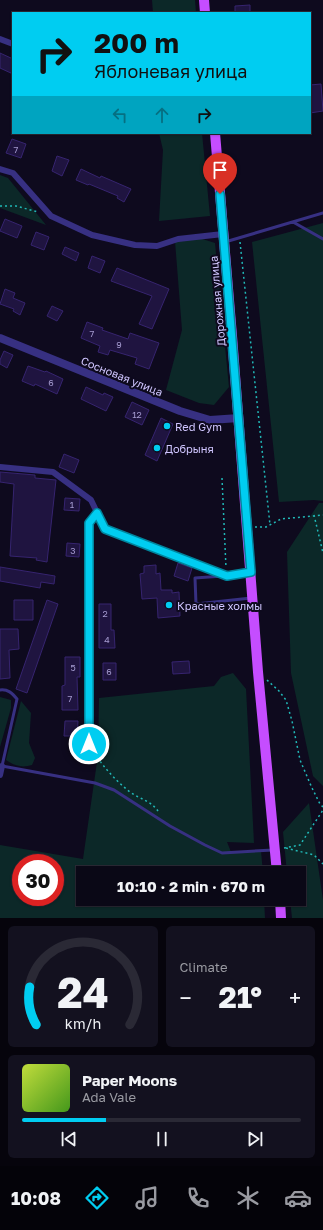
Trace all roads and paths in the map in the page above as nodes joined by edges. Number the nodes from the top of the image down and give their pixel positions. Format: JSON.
{"nodes":[{"id":1,"x":204,"y":0,"type":"edge"},
{"id":2,"x":205,"y":12,"type":"edge"},
{"id":3,"x":0,"y":40,"type":"edge"},
{"id":4,"x":12,"y":44,"type":"edge"},
{"id":5,"x":215,"y":134,"type":"edge"},
{"id":6,"x":0,"y":169,"type":"edge"},
{"id":7,"x":0,"y":206,"type":"edge"},
{"id":8,"x":323,"y":213,"type":"edge"},
{"id":9,"x":51,"y":216,"type":"junction"},
{"id":10,"x":293,"y":222,"type":"junction"},
{"id":11,"x":223,"y":238,"type":"junction"},
{"id":12,"x":240,"y":238,"type":"junction"},
{"id":13,"x":323,"y":239,"type":"edge"},
{"id":14,"x":0,"y":338,"type":"edge"},
{"id":15,"x":238,"y":418,"type":"junction"},
{"id":16,"x":0,"y":467,"type":"edge"},
{"id":17,"x":222,"y":478,"type":"dead end"},
{"id":18,"x":97,"y":513,"type":"junction"},
{"id":19,"x":323,"y":515,"type":"edge"},
{"id":20,"x":314,"y":516,"type":"junction"},
{"id":21,"x":270,"y":525,"type":"junction"},
{"id":22,"x":248,"y":528,"type":"junction"},
{"id":23,"x":323,"y":553,"type":"edge"},
{"id":24,"x":251,"y":572,"type":"junction"},
{"id":25,"x":227,"y":576,"type":"junction"},
{"id":26,"x":253,"y":598,"type":"junction"},
{"id":27,"x":258,"y":672,"type":"junction"},
{"id":28,"x":0,"y":690,"type":"edge"},
{"id":29,"x":89,"y":744,"type":"joint"},
{"id":30,"x":2,"y":766,"type":"junction"},
{"id":31,"x":0,"y":775,"type":"edge"},
{"id":32,"x":323,"y":807,"type":"edge"},
{"id":33,"x":323,"y":810,"type":"edge"},
{"id":34,"x":166,"y":823,"type":"junction"},
{"id":35,"x":280,"y":849,"type":"junction"},
{"id":36,"x":323,"y":864,"type":"edge"},
{"id":37,"x":278,"y":866,"type":"edge"},
{"id":38,"x":280,"y":906,"type":"edge"},
{"id":39,"x":281,"y":918,"type":"edge"}],
"edges":[{"from":1,"to":2,"type":"main road"},
{"from":3,"to":4,"type":"street"},
{"from":5,"to":11,"type":"main road","name":"Дорожная улица"},
{"from":6,"to":9,"type":"street"},
{"from":7,"to":9,"type":"path"},
{"from":8,"to":10,"type":"lane"},
{"from":9,"to":11,"type":"street"},
{"from":10,"to":12,"type":"lane"},
{"from":10,"to":13,"type":"lane"},
{"from":11,"to":12,"type":"lane"},
{"from":11,"to":15,"type":"main road","name":"Дорожная улица"},
{"from":12,"to":21,"type":"path"},
{"from":14,"to":15,"type":"street","name":"Сосновая улица"},
{"from":15,"to":22,"type":"main road","name":"Дорожная улица"},
{"from":16,"to":18,"type":"street"},
{"from":17,"to":25,"type":"path"},
{"from":18,"to":25,"type":"street"},
{"from":18,"to":29,"type":"street"},
{"from":19,"to":20,"type":"path"},
{"from":20,"to":21,"type":"path"},
{"from":20,"to":23,"type":"path"},
{"from":21,"to":22,"type":"path"},
{"from":22,"to":24,"type":"main road","name":"Дорожная улица"},
{"from":24,"to":25,"type":"street"},
{"from":24,"to":26,"type":"main road","name":"Дорожная улица"},
{"from":25,"to":26,"type":"lane"},
{"from":26,"to":27,"type":"main road","name":"Дорожная улица"},
{"from":27,"to":32,"type":"path"},
{"from":27,"to":35,"type":"main road","name":"Дорожная улица"},
{"from":28,"to":30,"type":"lane"},
{"from":29,"to":34,"type":"path"},
{"from":30,"to":31,"type":"street"},
{"from":30,"to":34,"type":"lane"},
{"from":33,"to":35,"type":"path"},
{"from":34,"to":35,"type":"lane"},
{"from":35,"to":36,"type":"path"},
{"from":35,"to":37,"type":"main road","name":"Дорожная улица"},
{"from":38,"to":39,"type":"main road"}]}
